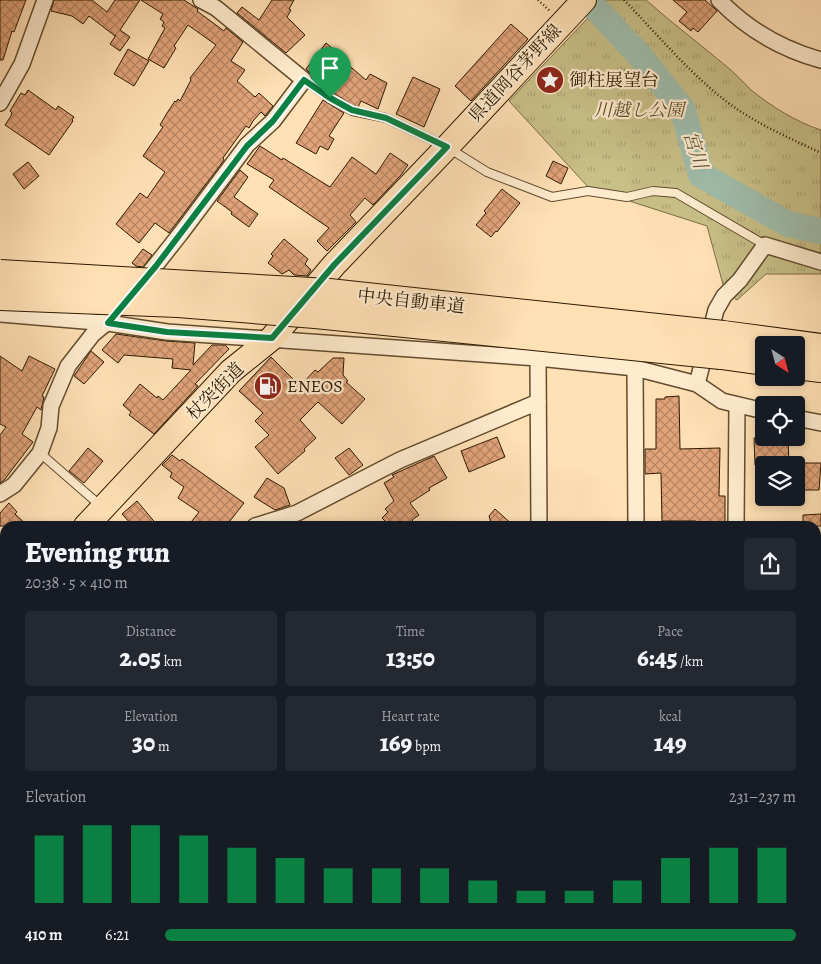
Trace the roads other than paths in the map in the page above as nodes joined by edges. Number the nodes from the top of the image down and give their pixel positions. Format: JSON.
{"nodes":[{"id":1,"x":46,"y":0,"type":"edge"},
{"id":2,"x":201,"y":0,"type":"edge"},
{"id":3,"x":584,"y":0,"type":"edge"},
{"id":4,"x":719,"y":0,"type":"edge"},
{"id":5,"x":821,"y":60,"type":"edge"},
{"id":6,"x":304,"y":80,"type":"junction"},
{"id":7,"x":0,"y":103,"type":"edge"},
{"id":8,"x":447,"y":147,"type":"junction"},
{"id":9,"x":765,"y":245,"type":"junction"},
{"id":10,"x":821,"y":262,"type":"edge"},
{"id":11,"x":0,"y":274,"type":"edge"},
{"id":12,"x":0,"y":296,"type":"edge"},
{"id":13,"x":0,"y":314,"type":"edge"},
{"id":14,"x":108,"y":323,"type":"junction"},
{"id":15,"x":272,"y":338,"type":"junction"},
{"id":16,"x":722,"y":345,"type":"junction"},
{"id":17,"x":821,"y":348,"type":"edge"},
{"id":18,"x":538,"y":358,"type":"junction"},
{"id":19,"x":755,"y":358,"type":"edge"},
{"id":20,"x":805,"y":366,"type":"edge"},
{"id":21,"x":635,"y":368,"type":"junction"},
{"id":22,"x":821,"y":368,"type":"edge"},
{"id":23,"x":697,"y":384,"type":"junction"},
{"id":24,"x":538,"y":402,"type":"junction"},
{"id":25,"x":737,"y":405,"type":"junction"},
{"id":26,"x":755,"y":409,"type":"edge"},
{"id":27,"x":805,"y":420,"type":"edge"},
{"id":28,"x":821,"y":423,"type":"edge"},
{"id":29,"x":40,"y":453,"type":"junction"},
{"id":30,"x":0,"y":494,"type":"edge"},
{"id":31,"x":103,"y":508,"type":"junction"},
{"id":32,"x":91,"y":521,"type":"edge"},
{"id":33,"x":272,"y":521,"type":"edge"},
{"id":34,"x":538,"y":521,"type":"edge"},
{"id":35,"x":636,"y":521,"type":"edge"},
{"id":36,"x":736,"y":521,"type":"edge"}],
"edges":[{"from":1,"to":7,"type":"street"},
{"from":2,"to":6,"type":"street"},
{"from":3,"to":8,"type":"main road","name":"県道岡谷茅野線"},
{"from":4,"to":5,"type":"street"},
{"from":6,"to":8,"type":"lane"},
{"from":6,"to":14,"type":"street"},
{"from":8,"to":9,"type":"lane"},
{"from":8,"to":15,"type":"main road","name":"杖突街道"},
{"from":9,"to":10,"type":"street"},
{"from":9,"to":23,"type":"street"},
{"from":11,"to":16,"type":"highway","name":"中央自動車道","bridge":true},
{"from":12,"to":16,"type":"highway","name":"中央自動車道","bridge":true},
{"from":13,"to":14,"type":"street"},
{"from":14,"to":15,"type":"street"},
{"from":14,"to":29,"type":"street"},
{"from":15,"to":18,"type":"street"},
{"from":15,"to":31,"type":"main road","name":"杖突街道"},
{"from":16,"to":17,"type":"highway","name":"中央自動車道"},
{"from":16,"to":19,"type":"highway","name":"中央自動車道"},
{"from":18,"to":21,"type":"street"},
{"from":18,"to":24,"type":"street"},
{"from":20,"to":22,"type":"highway"},
{"from":21,"to":23,"type":"street"},
{"from":21,"to":35,"type":"street"},
{"from":23,"to":25,"type":"street"},
{"from":24,"to":33,"type":"street"},
{"from":24,"to":34,"type":"street"},
{"from":25,"to":26,"type":"street"},
{"from":25,"to":36,"type":"street"},
{"from":27,"to":28,"type":"street"},
{"from":29,"to":30,"type":"street"},
{"from":29,"to":31,"type":"lane"},
{"from":31,"to":32,"type":"main road","name":"杖突街道"}]}
